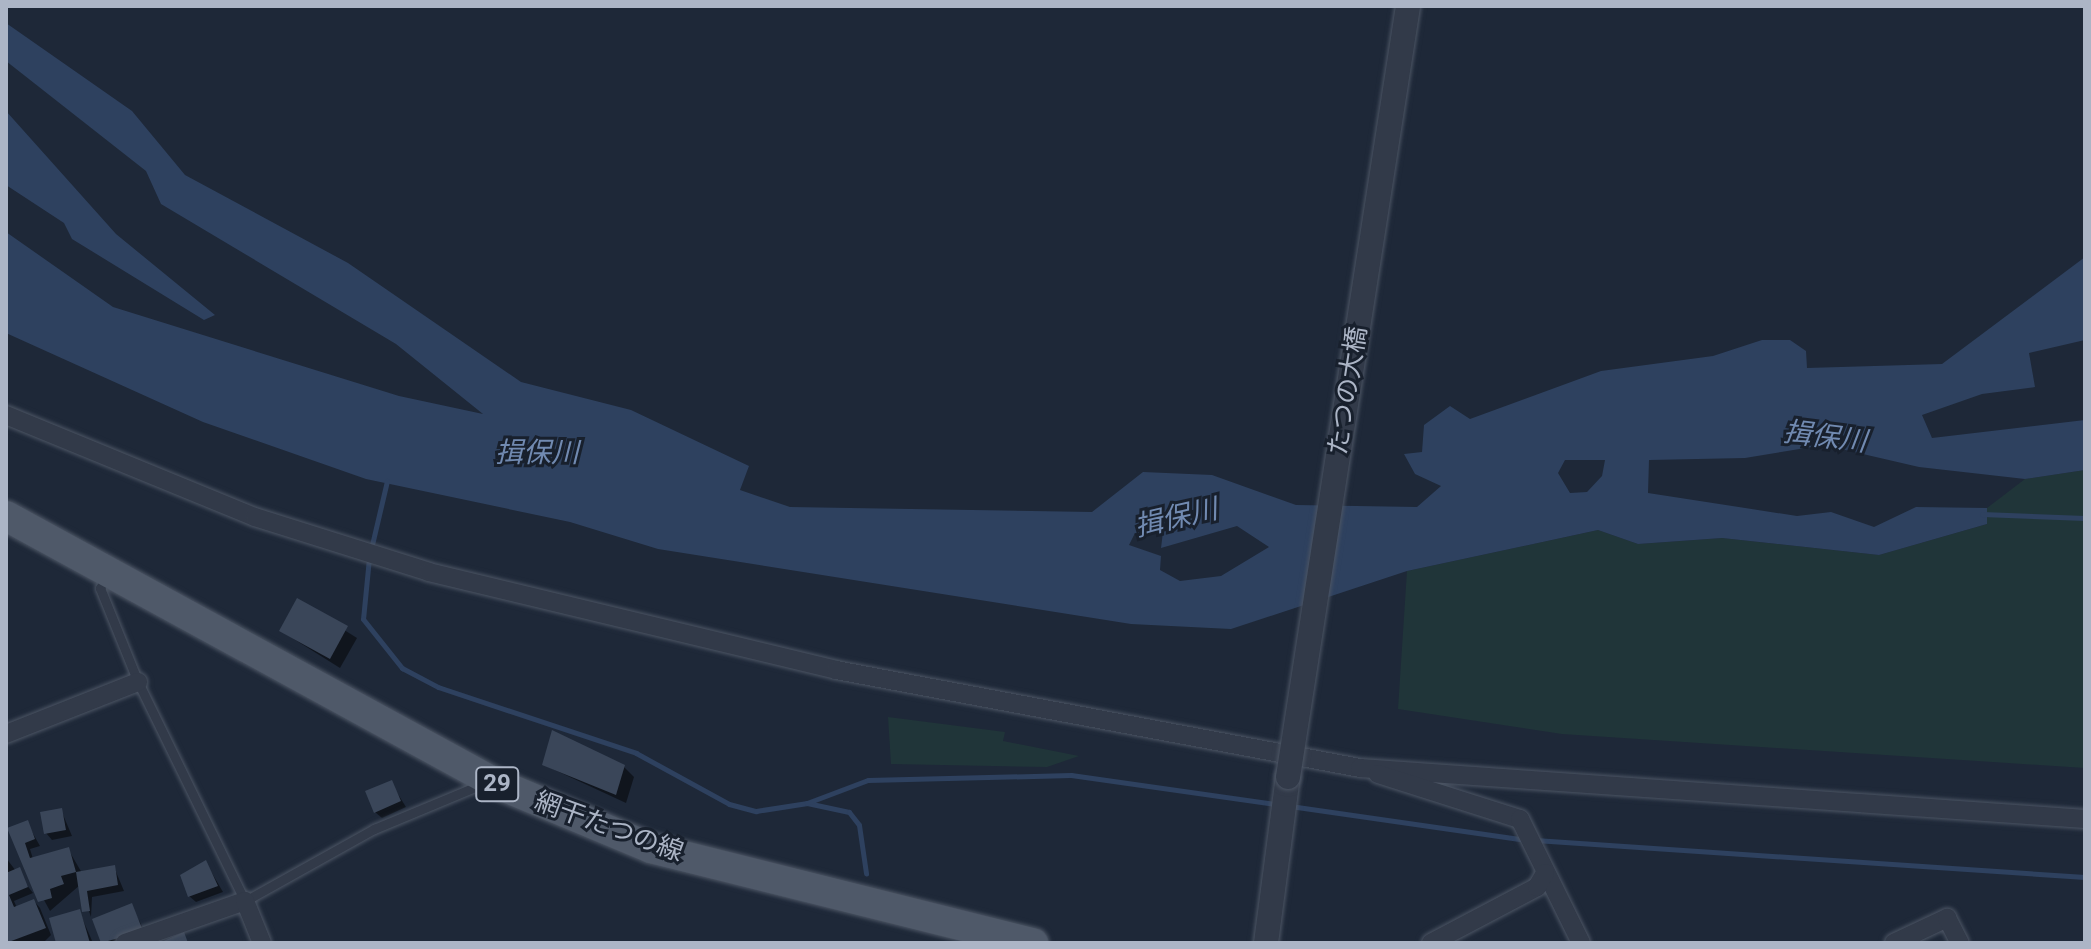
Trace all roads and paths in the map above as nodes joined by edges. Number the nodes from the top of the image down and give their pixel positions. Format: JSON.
{"nodes":[{"id":1,"x":1408,"y":6,"type":"edge"},
{"id":2,"x":6,"y":415,"type":"edge"},
{"id":3,"x":6,"y":516,"type":"edge"},
{"id":4,"x":110,"y":570,"type":"junction"},
{"id":5,"x":138,"y":682,"type":"junction"},
{"id":6,"x":6,"y":734,"type":"edge"},
{"id":7,"x":1360,"y":768,"type":"junction"},
{"id":8,"x":493,"y":782,"type":"junction"},
{"id":9,"x":2085,"y":819,"type":"edge"},
{"id":10,"x":1545,"y":873,"type":"junction"},
{"id":11,"x":245,"y":901,"type":"junction"},
{"id":12,"x":125,"y":943,"type":"edge"},
{"id":13,"x":262,"y":943,"type":"edge"},
{"id":14,"x":1033,"y":943,"type":"edge"},
{"id":15,"x":1266,"y":943,"type":"edge"},
{"id":16,"x":1431,"y":943,"type":"edge"},
{"id":17,"x":1581,"y":943,"type":"edge"},
{"id":18,"x":1894,"y":943,"type":"edge"},
{"id":19,"x":1960,"y":943,"type":"edge"}],
"edges":[{"from":1,"to":15,"type":"street","name":"たつの大橋","bridge":true},
{"from":2,"to":7,"type":"street"},
{"from":3,"to":4,"type":"main road","name":"網干たつの線","number":"29"},
{"from":4,"to":5,"type":"lane"},
{"from":4,"to":8,"type":"main road","name":"網干たつの線","number":"29"},
{"from":5,"to":6,"type":"street"},
{"from":5,"to":11,"type":"lane"},
{"from":7,"to":9,"type":"street"},
{"from":7,"to":10,"type":"street"},
{"from":8,"to":11,"type":"lane"},
{"from":8,"to":14,"type":"main road","name":"網干たつの線","number":"29"},
{"from":10,"to":16,"type":"street"},
{"from":10,"to":17,"type":"street"},
{"from":11,"to":12,"type":"street"},
{"from":11,"to":13,"type":"street"},
{"from":18,"to":19,"type":"street"}]}
